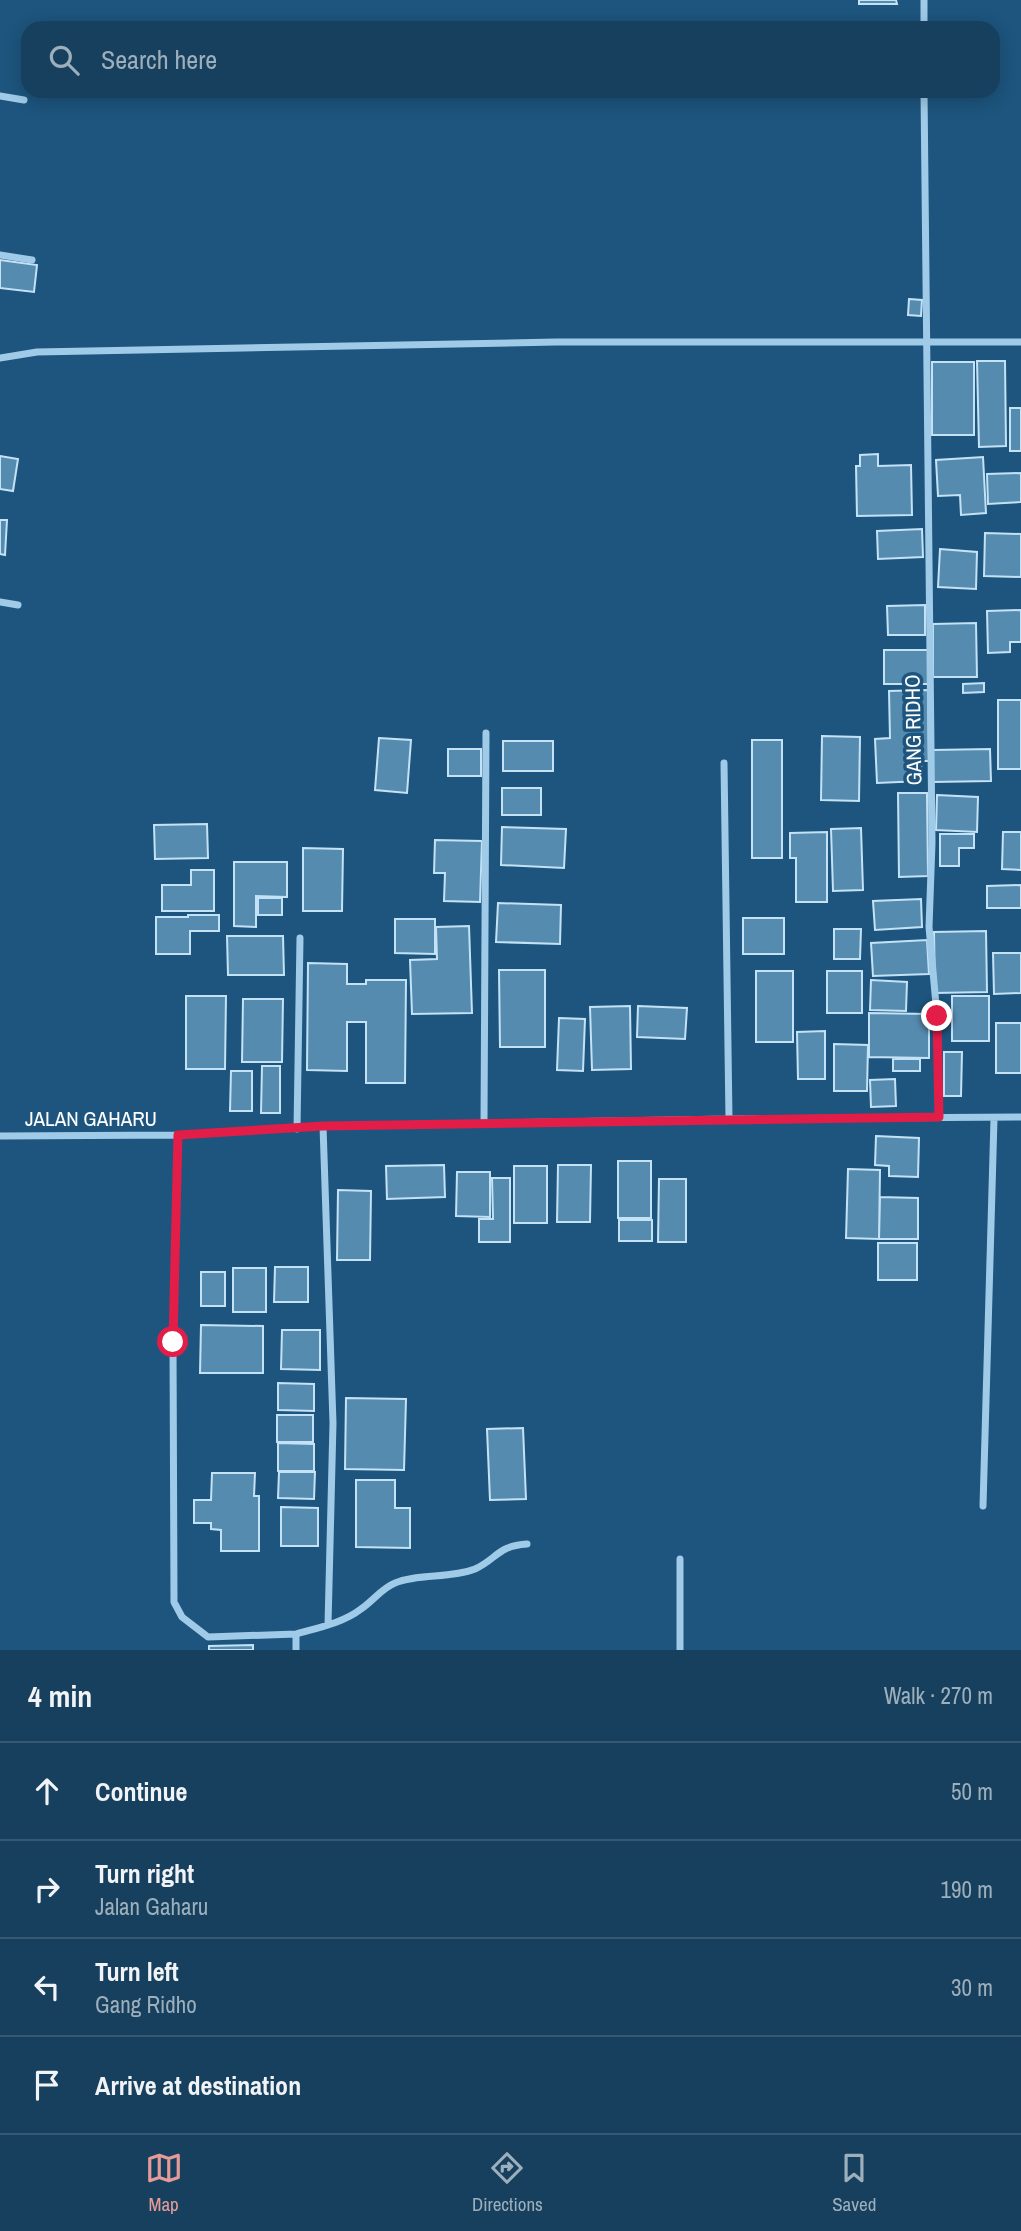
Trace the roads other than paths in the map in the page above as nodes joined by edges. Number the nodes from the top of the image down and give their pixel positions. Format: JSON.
{"nodes":[{"id":1,"x":924,"y":0,"type":"edge"},
{"id":2,"x":924,"y":21,"type":"edge"},
{"id":3,"x":0,"y":96,"type":"edge"},
{"id":4,"x":924,"y":98,"type":"edge"},
{"id":5,"x":24,"y":100,"type":"dead end"},
{"id":6,"x":0,"y":255,"type":"edge"},
{"id":7,"x":33,"y":260,"type":"dead end"},
{"id":8,"x":926,"y":342,"type":"junction"},
{"id":9,"x":1021,"y":342,"type":"edge"},
{"id":10,"x":0,"y":358,"type":"edge"},
{"id":11,"x":0,"y":602,"type":"edge"},
{"id":12,"x":18,"y":605,"type":"dead end"},
{"id":13,"x":486,"y":733,"type":"dead end"},
{"id":14,"x":724,"y":763,"type":"dead end"},
{"id":15,"x":300,"y":938,"type":"dead end"},
{"id":16,"x":939,"y":1117,"type":"junction"},
{"id":17,"x":1021,"y":1118,"type":"edge"},
{"id":18,"x":729,"y":1119,"type":"junction"},
{"id":19,"x":994,"y":1119,"type":"junction"},
{"id":20,"x":484,"y":1123,"type":"junction"},
{"id":21,"x":323,"y":1126,"type":"junction"},
{"id":22,"x":297,"y":1129,"type":"junction"},
{"id":23,"x":178,"y":1135,"type":"junction"},
{"id":24,"x":0,"y":1136,"type":"edge"},
{"id":25,"x":983,"y":1506,"type":"dead end"},
{"id":26,"x":527,"y":1544,"type":"dead end"},
{"id":27,"x":680,"y":1559,"type":"dead end"},
{"id":28,"x":328,"y":1625,"type":"junction"},
{"id":29,"x":296,"y":1633,"type":"junction"},
{"id":30,"x":296,"y":1650,"type":"edge"},
{"id":31,"x":680,"y":1650,"type":"edge"}],
"edges":[{"from":1,"to":2,"type":"street"},
{"from":3,"to":5,"type":"street"},
{"from":4,"to":8,"type":"street","name":"GANG RIDHO"},
{"from":6,"to":7,"type":"street"},
{"from":8,"to":9,"type":"street"},
{"from":8,"to":10,"type":"street"},
{"from":8,"to":16,"type":"street","name":"GANG RIDHO"},
{"from":11,"to":12,"type":"street"},
{"from":13,"to":20,"type":"street"},
{"from":14,"to":18,"type":"street"},
{"from":15,"to":22,"type":"street"},
{"from":16,"to":18,"type":"street","name":"JALAN GAHARU"},
{"from":16,"to":19,"type":"street","name":"JALAN GAHARU"},
{"from":17,"to":19,"type":"street","name":"JALAN GAHARU"},
{"from":18,"to":20,"type":"street","name":"JALAN GAHARU"},
{"from":19,"to":25,"type":"street"},
{"from":20,"to":21,"type":"street","name":"JALAN GAHARU"},
{"from":21,"to":22,"type":"street","name":"JALAN GAHARU"},
{"from":21,"to":28,"type":"street"},
{"from":22,"to":23,"type":"street","name":"JALAN GAHARU"},
{"from":23,"to":24,"type":"street","name":"JALAN GAHARU"},
{"from":23,"to":29,"type":"street"},
{"from":26,"to":28,"type":"street"},
{"from":27,"to":31,"type":"street"},
{"from":28,"to":29,"type":"street"},
{"from":29,"to":30,"type":"street"}]}
